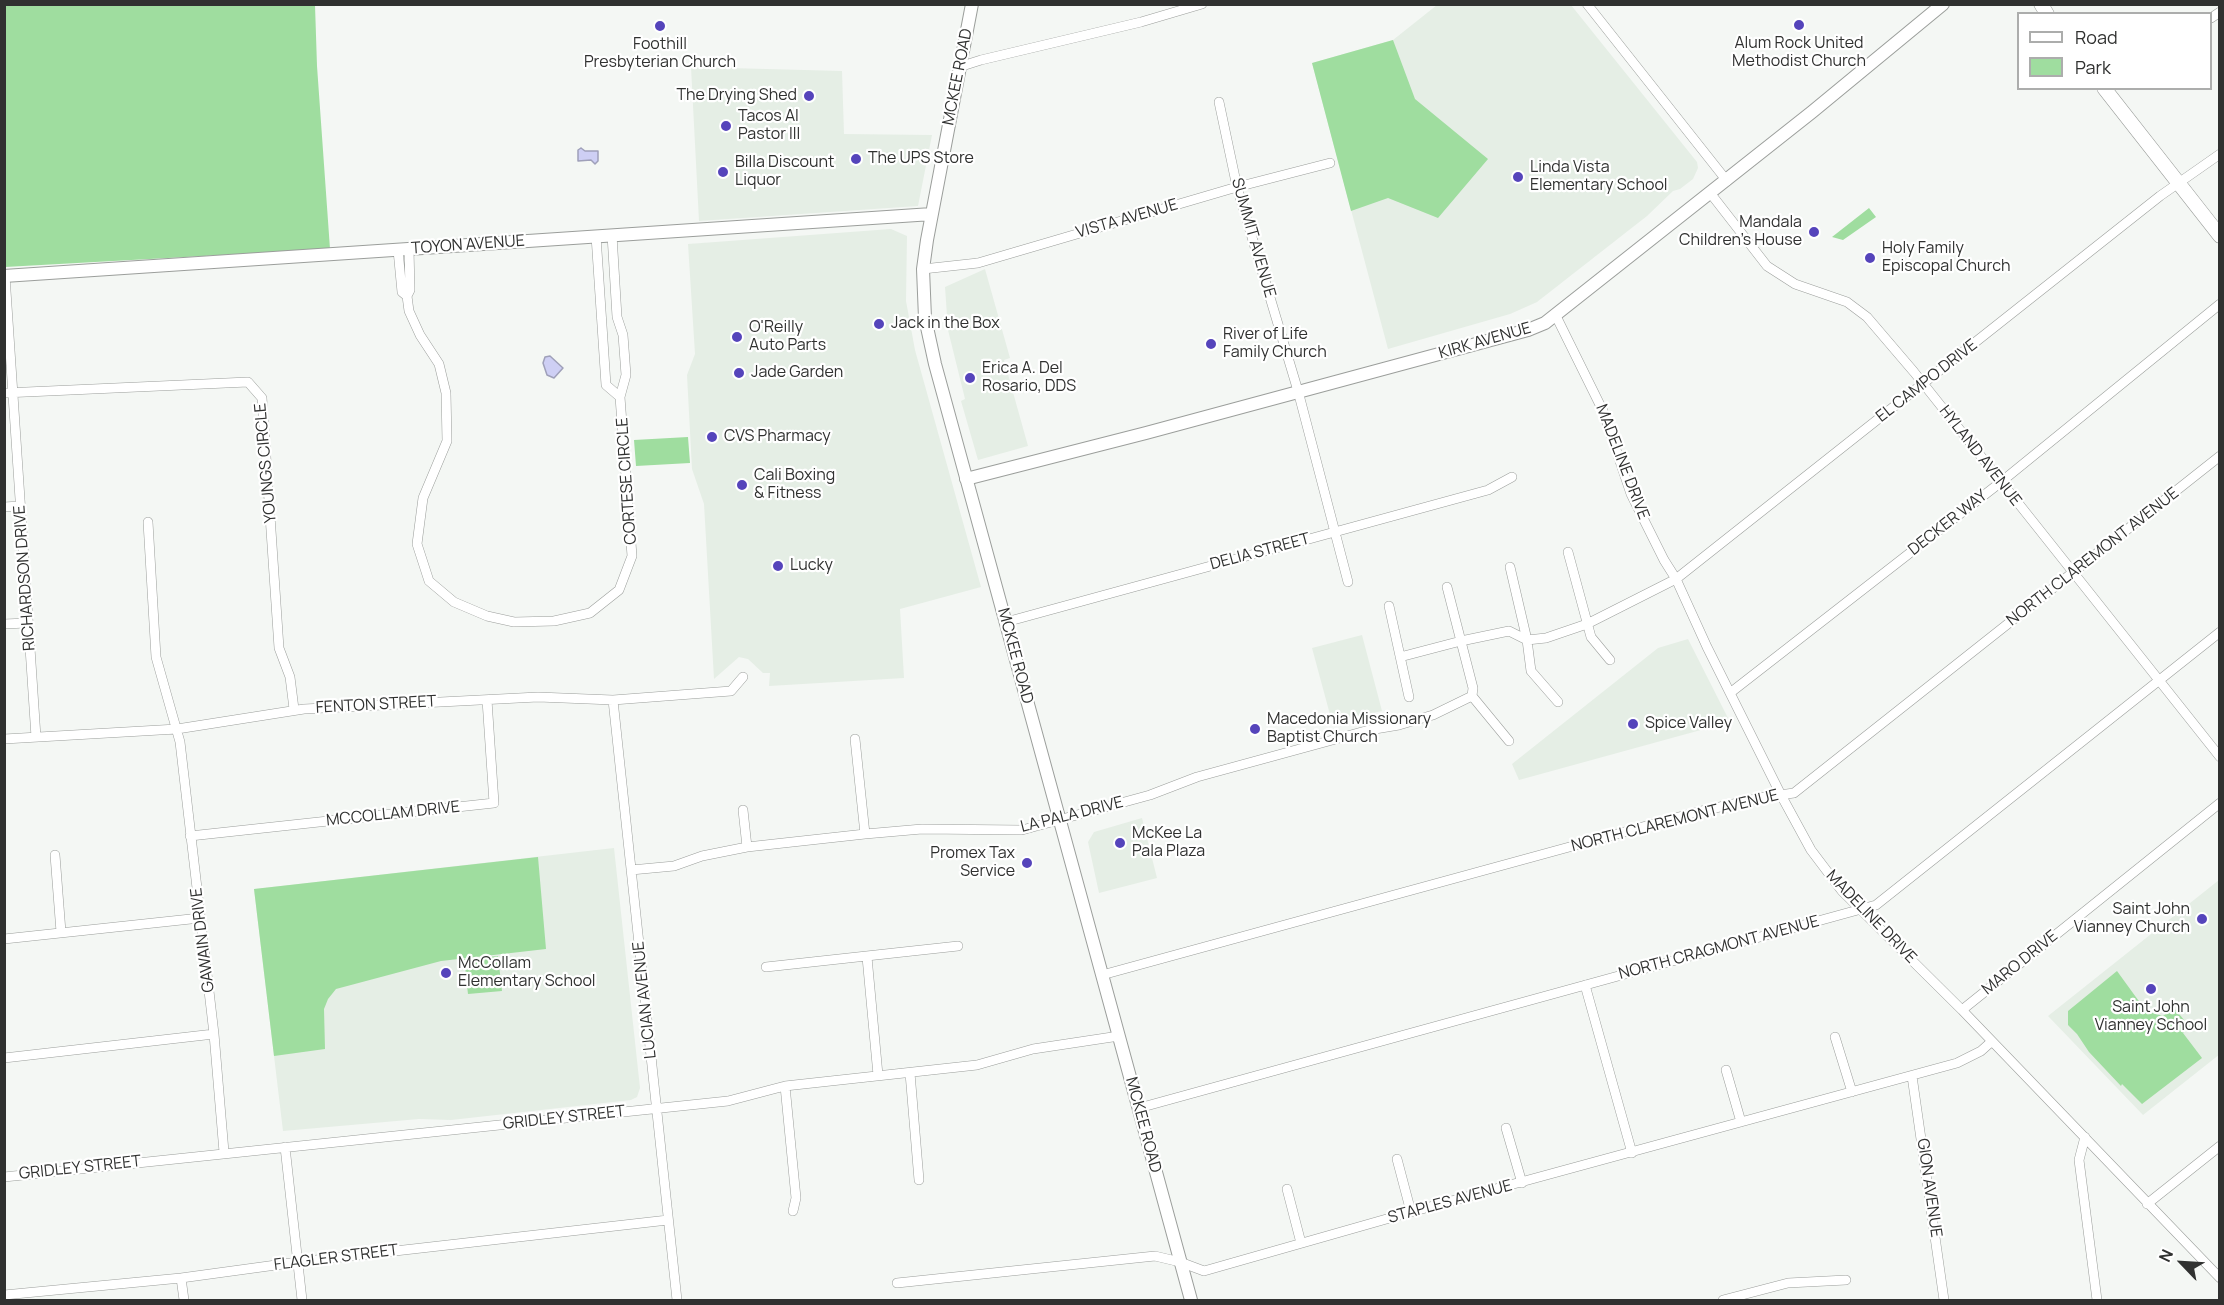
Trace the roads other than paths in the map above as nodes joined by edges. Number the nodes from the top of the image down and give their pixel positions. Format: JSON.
{"nodes":[{"id":1,"x":972,"y":4,"type":"edge"},
{"id":2,"x":1202,"y":4,"type":"edge"},
{"id":3,"x":1587,"y":4,"type":"edge"},
{"id":4,"x":1943,"y":4,"type":"edge"},
{"id":5,"x":959,"y":67,"type":"junction"},
{"id":6,"x":2106,"y":90,"type":"edge"},
{"id":7,"x":1219,"y":102,"type":"dead end"},
{"id":8,"x":2220,"y":154,"type":"edge"},
{"id":9,"x":1330,"y":163,"type":"dead end"},
{"id":10,"x":1727,"y":181,"type":"junction"},
{"id":11,"x":2178,"y":184,"type":"junction"},
{"id":12,"x":1237,"y":187,"type":"junction"},
{"id":13,"x":1711,"y":194,"type":"junction"},
{"id":14,"x":932,"y":214,"type":"junction"},
{"id":15,"x":612,"y":235,"type":"junction"},
{"id":16,"x":596,"y":236,"type":"junction"},
{"id":17,"x":2220,"y":236,"type":"edge"},
{"id":18,"x":404,"y":250,"type":"junction"},
{"id":19,"x":923,"y":269,"type":"junction"},
{"id":20,"x":5,"y":276,"type":"edge"},
{"id":21,"x":2220,"y":304,"type":"edge"},
{"id":22,"x":1556,"y":316,"type":"junction"},
{"id":23,"x":1924,"y":384,"type":"junction"},
{"id":24,"x":1298,"y":392,"type":"junction"},
{"id":25,"x":9,"y":393,"type":"edge"},
{"id":26,"x":620,"y":397,"type":"junction"},
{"id":27,"x":2220,"y":456,"type":"edge"},
{"id":28,"x":1512,"y":477,"type":"dead end"},
{"id":29,"x":966,"y":478,"type":"junction"},
{"id":30,"x":2001,"y":482,"type":"junction"},
{"id":31,"x":20,"y":506,"type":"junction"},
{"id":32,"x":4,"y":507,"type":"edge"},
{"id":33,"x":148,"y":522,"type":"dead end"},
{"id":34,"x":1335,"y":532,"type":"junction"},
{"id":35,"x":1568,"y":552,"type":"dead end"},
{"id":36,"x":1510,"y":567,"type":"dead end"},
{"id":37,"x":2073,"y":574,"type":"junction"},
{"id":38,"x":1676,"y":579,"type":"junction"},
{"id":39,"x":1348,"y":582,"type":"dead end"},
{"id":40,"x":1447,"y":587,"type":"dead end"},
{"id":41,"x":1389,"y":606,"type":"dead end"},
{"id":42,"x":1006,"y":622,"type":"junction"},
{"id":43,"x":27,"y":623,"type":"junction"},
{"id":44,"x":4,"y":624,"type":"edge"},
{"id":45,"x":1587,"y":624,"type":"junction"},
{"id":46,"x":2220,"y":632,"type":"edge"},
{"id":47,"x":1461,"y":640,"type":"junction"},
{"id":48,"x":1527,"y":640,"type":"junction"},
{"id":49,"x":1400,"y":657,"type":"junction"},
{"id":50,"x":1610,"y":660,"type":"dead end"},
{"id":51,"x":743,"y":677,"type":"dead end"},
{"id":52,"x":2159,"y":682,"type":"junction"},
{"id":53,"x":1730,"y":693,"type":"junction"},
{"id":54,"x":1472,"y":696,"type":"junction"},
{"id":55,"x":1409,"y":697,"type":"dead end"},
{"id":56,"x":487,"y":700,"type":"junction"},
{"id":57,"x":613,"y":700,"type":"junction"},
{"id":58,"x":1558,"y":702,"type":"dead end"},
{"id":59,"x":294,"y":709,"type":"junction"},
{"id":60,"x":177,"y":729,"type":"junction"},
{"id":61,"x":36,"y":737,"type":"junction"},
{"id":62,"x":4,"y":739,"type":"edge"},
{"id":63,"x":855,"y":739,"type":"dead end"},
{"id":64,"x":1509,"y":741,"type":"dead end"},
{"id":65,"x":2220,"y":757,"type":"edge"},
{"id":66,"x":1781,"y":795,"type":"junction"},
{"id":67,"x":2220,"y":803,"type":"edge"},
{"id":68,"x":743,"y":810,"type":"dead end"},
{"id":69,"x":1059,"y":819,"type":"junction"},
{"id":70,"x":865,"y":834,"type":"junction"},
{"id":71,"x":190,"y":836,"type":"junction"},
{"id":72,"x":747,"y":847,"type":"junction"},
{"id":73,"x":55,"y":855,"type":"dead end"},
{"id":74,"x":631,"y":870,"type":"junction"},
{"id":75,"x":1861,"y":909,"type":"junction"},
{"id":76,"x":200,"y":918,"type":"junction"},
{"id":77,"x":61,"y":932,"type":"junction"},
{"id":78,"x":4,"y":939,"type":"edge"},
{"id":79,"x":958,"y":946,"type":"dead end"},
{"id":80,"x":867,"y":957,"type":"junction"},
{"id":81,"x":766,"y":967,"type":"dead end"},
{"id":82,"x":1102,"y":975,"type":"junction"},
{"id":83,"x":1585,"y":985,"type":"junction"},
{"id":84,"x":1962,"y":1010,"type":"junction"},
{"id":85,"x":214,"y":1034,"type":"junction"},
{"id":86,"x":1119,"y":1036,"type":"junction"},
{"id":87,"x":1835,"y":1037,"type":"dead end"},
{"id":88,"x":1990,"y":1042,"type":"junction"},
{"id":89,"x":4,"y":1058,"type":"edge"},
{"id":90,"x":1726,"y":1070,"type":"dead end"},
{"id":91,"x":910,"y":1073,"type":"junction"},
{"id":92,"x":878,"y":1075,"type":"junction"},
{"id":93,"x":1912,"y":1076,"type":"junction"},
{"id":94,"x":785,"y":1086,"type":"junction"},
{"id":95,"x":1852,"y":1092,"type":"junction"},
{"id":96,"x":656,"y":1108,"type":"junction"},
{"id":97,"x":1139,"y":1108,"type":"junction"},
{"id":98,"x":1741,"y":1122,"type":"junction"},
{"id":99,"x":1506,"y":1128,"type":"dead end"},
{"id":100,"x":2085,"y":1137,"type":"junction"},
{"id":101,"x":2220,"y":1146,"type":"edge"},
{"id":102,"x":285,"y":1147,"type":"junction"},
{"id":103,"x":224,"y":1152,"type":"junction"},
{"id":104,"x":1632,"y":1153,"type":"junction"},
{"id":105,"x":1397,"y":1159,"type":"dead end"},
{"id":106,"x":4,"y":1177,"type":"edge"},
{"id":107,"x":919,"y":1180,"type":"dead end"},
{"id":108,"x":1522,"y":1183,"type":"junction"},
{"id":109,"x":1287,"y":1189,"type":"dead end"},
{"id":110,"x":2147,"y":1204,"type":"junction"},
{"id":111,"x":794,"y":1211,"type":"dead end"},
{"id":112,"x":1411,"y":1212,"type":"junction"},
{"id":113,"x":668,"y":1220,"type":"junction"},
{"id":114,"x":1301,"y":1243,"type":"junction"},
{"id":115,"x":298,"y":1262,"type":"junction"},
{"id":116,"x":1180,"y":1262,"type":"junction"},
{"id":117,"x":181,"y":1278,"type":"junction"},
{"id":118,"x":2220,"y":1278,"type":"edge"},
{"id":119,"x":1846,"y":1280,"type":"dead end"},
{"id":120,"x":897,"y":1283,"type":"dead end"},
{"id":121,"x":63,"y":1290,"type":"junction"},
{"id":122,"x":4,"y":1295,"type":"edge"},
{"id":123,"x":64,"y":1300,"type":"edge"},
{"id":124,"x":184,"y":1300,"type":"edge"},
{"id":125,"x":302,"y":1300,"type":"edge"},
{"id":126,"x":677,"y":1300,"type":"edge"},
{"id":127,"x":1191,"y":1300,"type":"edge"},
{"id":128,"x":1723,"y":1300,"type":"edge"},
{"id":129,"x":1944,"y":1300,"type":"edge"},
{"id":130,"x":2097,"y":1300,"type":"edge"}],
"edges":[{"from":1,"to":5,"type":"street","name":"MCKEE ROAD"},
{"from":2,"to":5,"type":"street"},
{"from":3,"to":10,"type":"street"},
{"from":4,"to":10,"type":"street","name":"KIRK AVENUE"},
{"from":5,"to":14,"type":"street","name":"MCKEE ROAD"},
{"from":6,"to":11,"type":"main road"},
{"from":7,"to":12,"type":"street","name":"SUMMIT AVENUE"},
{"from":8,"to":11,"type":"street","name":"EL CAMPO DRIVE"},
{"from":9,"to":12,"type":"street","name":"VISTA AVENUE"},
{"from":10,"to":13,"type":"street","name":"KIRK AVENUE"},
{"from":11,"to":17,"type":"main road"},
{"from":11,"to":23,"type":"street","name":"EL CAMPO DRIVE"},
{"from":12,"to":19,"type":"street","name":"VISTA AVENUE"},
{"from":12,"to":24,"type":"street","name":"SUMMIT AVENUE"},
{"from":13,"to":22,"type":"street","name":"KIRK AVENUE"},
{"from":13,"to":23,"type":"street","name":"HYLAND AVENUE"},
{"from":14,"to":15,"type":"street","name":"TOYON AVENUE"},
{"from":14,"to":19,"type":"street","name":"MCKEE ROAD"},
{"from":15,"to":16,"type":"street","name":"TOYON AVENUE"},
{"from":15,"to":26,"type":"street","name":"CORTESE CIRCLE"},
{"from":16,"to":18,"type":"street","name":"TOYON AVENUE"},
{"from":16,"to":26,"type":"street","name":"CORTESE CIRCLE"},
{"from":18,"to":20,"type":"street","name":"TOYON AVENUE"},
{"from":18,"to":26,"type":"street","name":"CORTESE CIRCLE"},
{"from":19,"to":29,"type":"street","name":"MCKEE ROAD"},
{"from":20,"to":25,"type":"street","name":"RICHARDSON DRIVE"},
{"from":21,"to":30,"type":"street","name":"DECKER WAY"},
{"from":22,"to":24,"type":"street","name":"KIRK AVENUE"},
{"from":22,"to":38,"type":"street","name":"MADELINE DRIVE"},
{"from":23,"to":30,"type":"street","name":"HYLAND AVENUE"},
{"from":23,"to":38,"type":"street","name":"EL CAMPO DRIVE"},
{"from":24,"to":29,"type":"street","name":"KIRK AVENUE"},
{"from":24,"to":34,"type":"street","name":"SUMMIT AVENUE"},
{"from":25,"to":31,"type":"street","name":"RICHARDSON DRIVE"},
{"from":25,"to":59,"type":"street","name":"YOUNGS CIRCLE"},
{"from":27,"to":37,"type":"street","name":"NORTH CLAREMONT AVENUE"},
{"from":28,"to":34,"type":"street","name":"DELIA STREET"},
{"from":29,"to":42,"type":"street","name":"MCKEE ROAD"},
{"from":30,"to":37,"type":"street","name":"HYLAND AVENUE"},
{"from":30,"to":53,"type":"street","name":"DECKER WAY"},
{"from":31,"to":32,"type":"street"},
{"from":31,"to":43,"type":"street","name":"RICHARDSON DRIVE"},
{"from":33,"to":60,"type":"street","name":"GAWAIN DRIVE"},
{"from":34,"to":39,"type":"street","name":"SUMMIT AVENUE"},
{"from":34,"to":42,"type":"street","name":"DELIA STREET"},
{"from":35,"to":45,"type":"street"},
{"from":36,"to":48,"type":"street"},
{"from":37,"to":52,"type":"street","name":"HYLAND AVENUE"},
{"from":37,"to":66,"type":"street","name":"NORTH CLAREMONT AVENUE"},
{"from":38,"to":45,"type":"street","name":"EL CAMPO DRIVE"},
{"from":38,"to":53,"type":"street","name":"MADELINE DRIVE"},
{"from":40,"to":47,"type":"street"},
{"from":41,"to":49,"type":"street"},
{"from":42,"to":69,"type":"street","name":"MCKEE ROAD"},
{"from":43,"to":44,"type":"street"},
{"from":43,"to":61,"type":"street","name":"RICHARDSON DRIVE"},
{"from":45,"to":48,"type":"street","name":"EL CAMPO DRIVE"},
{"from":45,"to":50,"type":"street"},
{"from":46,"to":52,"type":"street","name":"NORTH CRAGMONT AVENUE"},
{"from":47,"to":48,"type":"street"},
{"from":47,"to":49,"type":"street"},
{"from":47,"to":54,"type":"street"},
{"from":48,"to":58,"type":"street"},
{"from":49,"to":55,"type":"street"},
{"from":51,"to":57,"type":"street","name":"FENTON STREET"},
{"from":52,"to":65,"type":"street","name":"HYLAND AVENUE"},
{"from":52,"to":75,"type":"street","name":"NORTH CRAGMONT AVENUE"},
{"from":53,"to":66,"type":"street","name":"MADELINE DRIVE"},
{"from":54,"to":64,"type":"street"},
{"from":54,"to":69,"type":"street","name":"LA PALA DRIVE"},
{"from":56,"to":57,"type":"street","name":"FENTON STREET"},
{"from":56,"to":59,"type":"street","name":"FENTON STREET"},
{"from":56,"to":71,"type":"street","name":"MCCOLLAM DRIVE"},
{"from":57,"to":74,"type":"street","name":"LUCIAN AVENUE"},
{"from":59,"to":60,"type":"street","name":"FENTON STREET"},
{"from":60,"to":61,"type":"street","name":"FENTON STREET"},
{"from":60,"to":71,"type":"street","name":"GAWAIN DRIVE"},
{"from":61,"to":62,"type":"street","name":"FENTON STREET"},
{"from":63,"to":70,"type":"street"},
{"from":66,"to":75,"type":"street","name":"MADELINE DRIVE"},
{"from":66,"to":82,"type":"street","name":"NORTH CLAREMONT AVENUE"},
{"from":67,"to":84,"type":"street","name":"MARO DRIVE"},
{"from":68,"to":72,"type":"street"},
{"from":69,"to":70,"type":"street","name":"LA PALA DRIVE"},
{"from":69,"to":82,"type":"street","name":"MCKEE ROAD"},
{"from":70,"to":72,"type":"street","name":"LA PALA DRIVE"},
{"from":71,"to":76,"type":"street","name":"GAWAIN DRIVE"},
{"from":72,"to":74,"type":"street","name":"LA PALA DRIVE"},
{"from":73,"to":77,"type":"street"},
{"from":74,"to":96,"type":"street","name":"LUCIAN AVENUE"},
{"from":75,"to":83,"type":"street","name":"NORTH CRAGMONT AVENUE"},
{"from":75,"to":84,"type":"street","name":"MADELINE DRIVE"},
{"from":76,"to":77,"type":"street"},
{"from":76,"to":85,"type":"street","name":"GAWAIN DRIVE"},
{"from":77,"to":78,"type":"street"},
{"from":79,"to":80,"type":"street"},
{"from":80,"to":81,"type":"street"},
{"from":80,"to":92,"type":"street"},
{"from":82,"to":86,"type":"street","name":"MCKEE ROAD"},
{"from":83,"to":97,"type":"street","name":"NORTH CRAGMONT AVENUE"},
{"from":83,"to":104,"type":"street"},
{"from":84,"to":88,"type":"street","name":"MADELINE DRIVE"},
{"from":85,"to":89,"type":"street"},
{"from":85,"to":103,"type":"street","name":"GAWAIN DRIVE"},
{"from":86,"to":91,"type":"street","name":"GRIDLEY STREET"},
{"from":86,"to":97,"type":"street","name":"MCKEE ROAD"},
{"from":87,"to":95,"type":"street"},
{"from":88,"to":93,"type":"street","name":"STAPLES AVENUE"},
{"from":88,"to":100,"type":"street","name":"MADELINE DRIVE"},
{"from":90,"to":98,"type":"street"},
{"from":91,"to":92,"type":"street","name":"GRIDLEY STREET"},
{"from":91,"to":107,"type":"street"},
{"from":92,"to":94,"type":"street","name":"GRIDLEY STREET"},
{"from":93,"to":95,"type":"street","name":"STAPLES AVENUE"},
{"from":93,"to":129,"type":"street","name":"GION AVENUE"},
{"from":94,"to":96,"type":"street","name":"GRIDLEY STREET"},
{"from":94,"to":111,"type":"street"},
{"from":95,"to":98,"type":"street","name":"STAPLES AVENUE"},
{"from":96,"to":102,"type":"street","name":"GRIDLEY STREET"},
{"from":96,"to":113,"type":"street","name":"LUCIAN AVENUE"},
{"from":97,"to":116,"type":"street","name":"MCKEE ROAD"},
{"from":98,"to":104,"type":"street","name":"STAPLES AVENUE"},
{"from":99,"to":108,"type":"street"},
{"from":100,"to":110,"type":"street","name":"MADELINE DRIVE"},
{"from":100,"to":130,"type":"street"},
{"from":101,"to":110,"type":"street"},
{"from":102,"to":103,"type":"street","name":"GRIDLEY STREET"},
{"from":102,"to":115,"type":"street"},
{"from":103,"to":106,"type":"street","name":"GRIDLEY STREET"},
{"from":104,"to":108,"type":"street","name":"STAPLES AVENUE"},
{"from":105,"to":112,"type":"street"},
{"from":108,"to":112,"type":"street","name":"STAPLES AVENUE"},
{"from":109,"to":114,"type":"street"},
{"from":110,"to":118,"type":"street","name":"MADELINE DRIVE"},
{"from":112,"to":114,"type":"street","name":"STAPLES AVENUE"},
{"from":113,"to":115,"type":"street","name":"FLAGLER STREET"},
{"from":113,"to":126,"type":"street","name":"LUCIAN AVENUE"},
{"from":114,"to":116,"type":"street","name":"STAPLES AVENUE"},
{"from":115,"to":117,"type":"street","name":"FLAGLER STREET"},
{"from":115,"to":125,"type":"street"},
{"from":116,"to":120,"type":"street","name":"STAPLES AVENUE"},
{"from":116,"to":127,"type":"street","name":"MCKEE ROAD"},
{"from":117,"to":121,"type":"street","name":"FLAGLER STREET"},
{"from":117,"to":124,"type":"street"},
{"from":119,"to":128,"type":"street"},
{"from":121,"to":122,"type":"street","name":"FLAGLER STREET"},
{"from":121,"to":123,"type":"street"}]}
